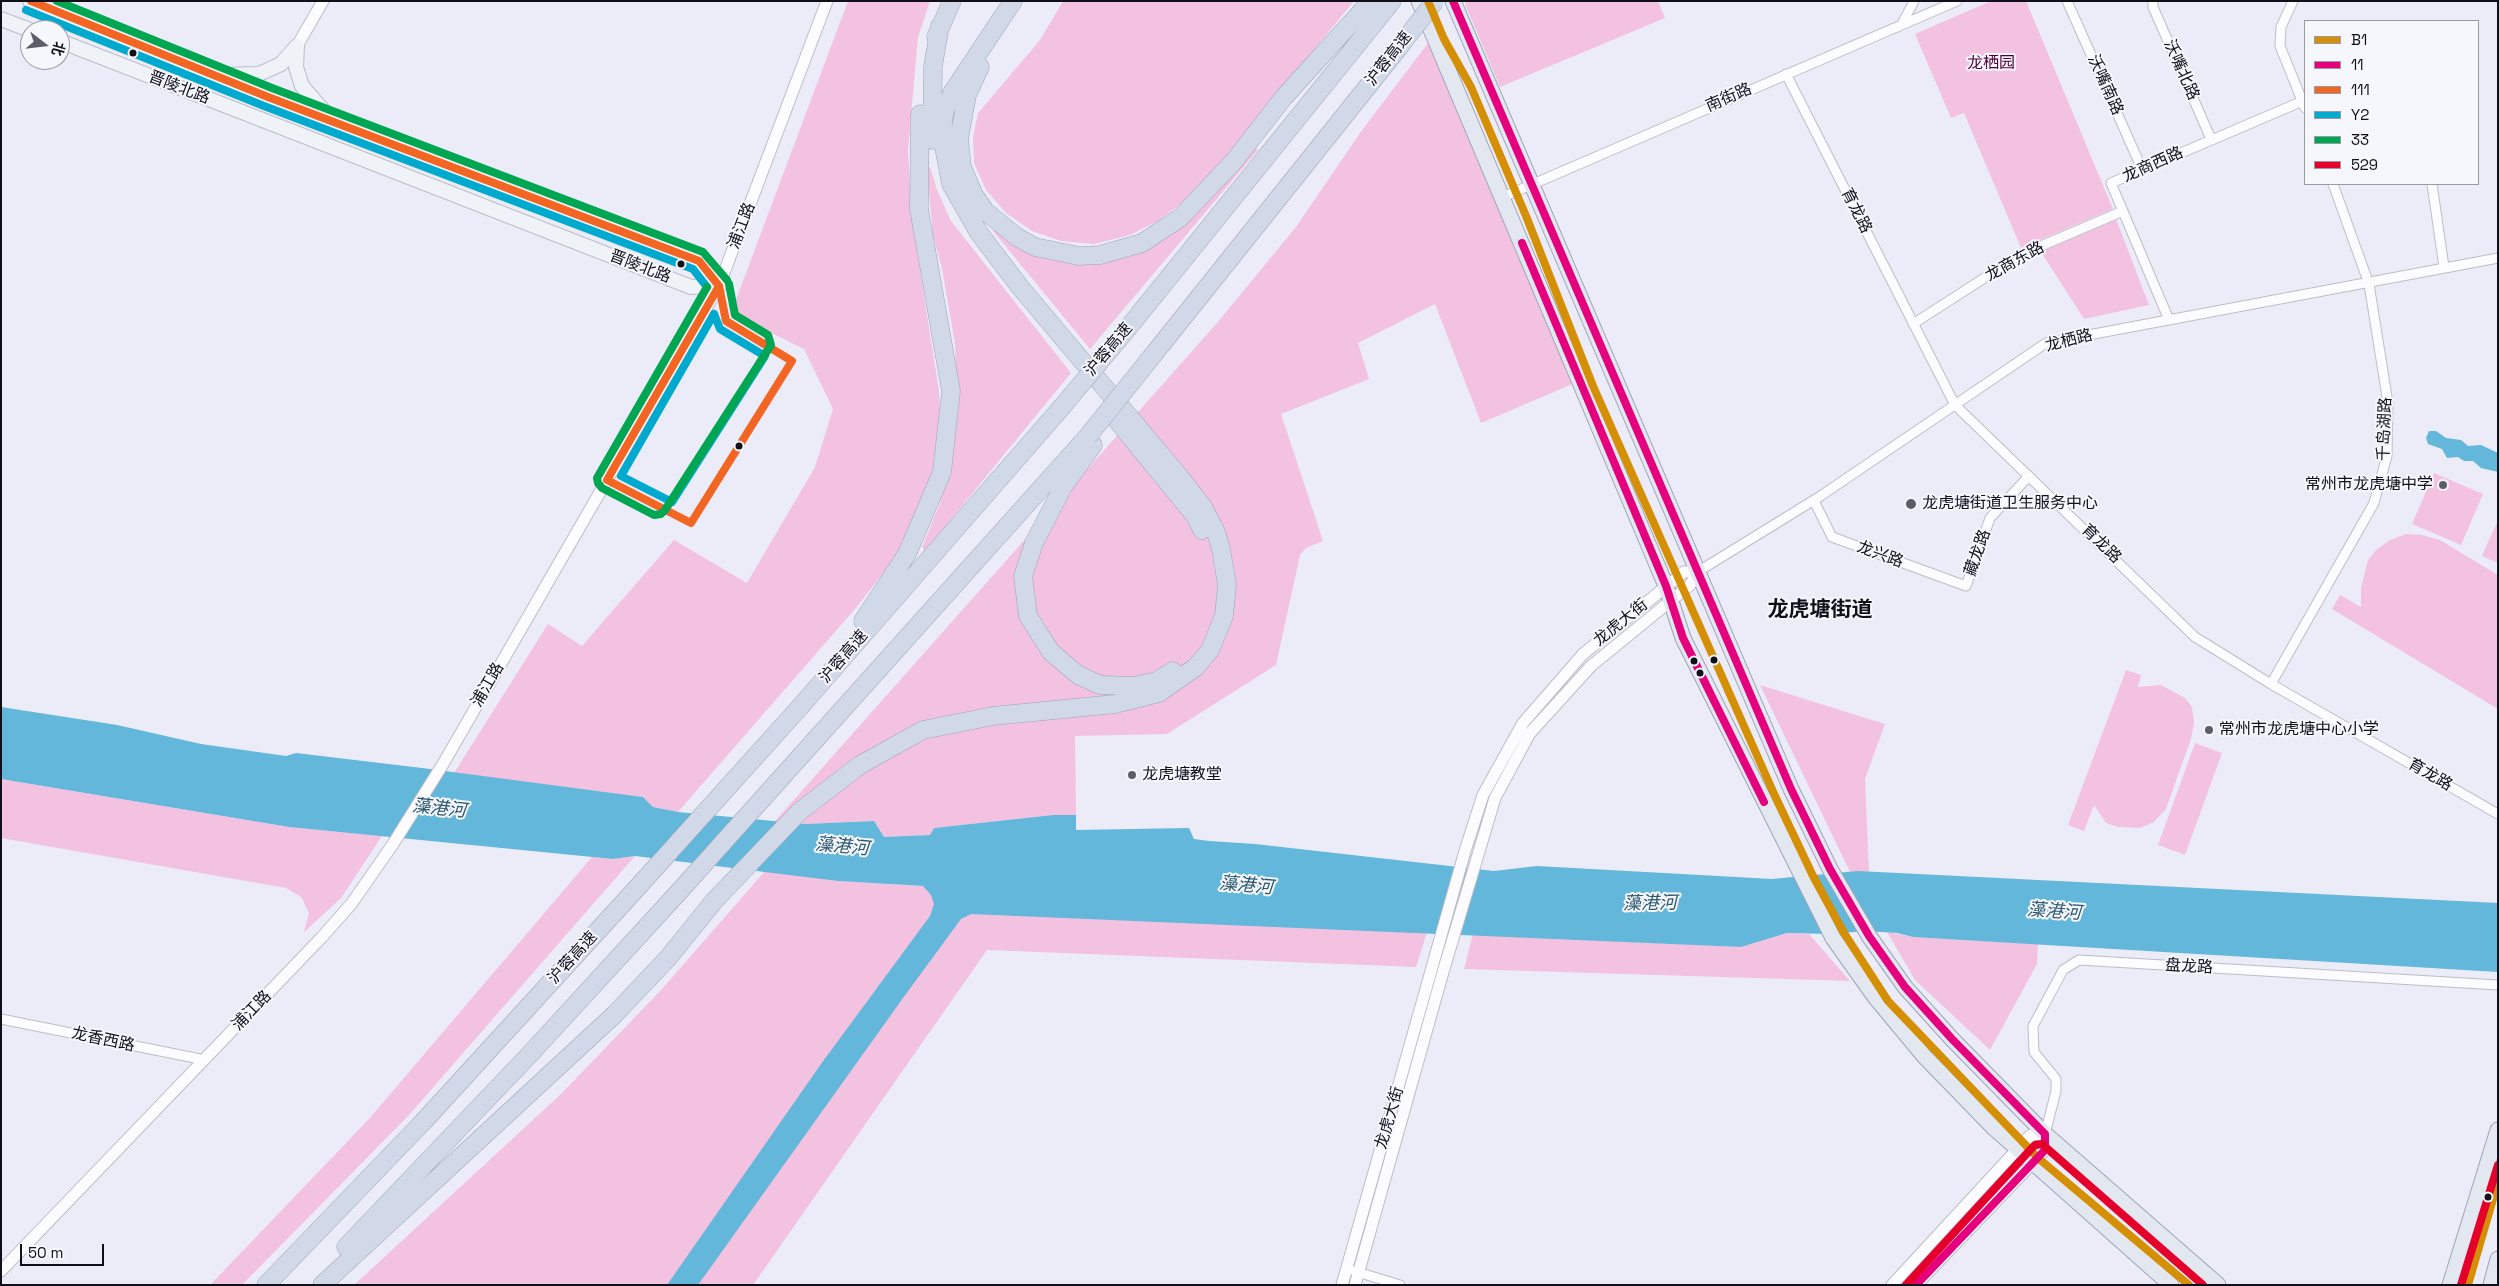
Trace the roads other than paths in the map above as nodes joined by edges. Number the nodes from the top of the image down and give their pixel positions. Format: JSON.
{"nodes":[{"id":1,"x":30,"y":1,"type":"edge"},
{"id":2,"x":323,"y":1,"type":"edge"},
{"id":3,"x":827,"y":1,"type":"edge"},
{"id":4,"x":952,"y":1,"type":"edge"},
{"id":5,"x":1419,"y":1,"type":"edge"},
{"id":6,"x":1434,"y":1,"type":"edge"},
{"id":7,"x":1453,"y":1,"type":"edge"},
{"id":8,"x":1914,"y":1,"type":"edge"},
{"id":9,"x":1956,"y":1,"type":"edge"},
{"id":10,"x":2067,"y":1,"type":"edge"},
{"id":11,"x":2153,"y":1,"type":"edge"},
{"id":12,"x":2293,"y":1,"type":"edge"},
{"id":13,"x":1382,"y":5,"type":"edge"},
{"id":14,"x":1010,"y":7,"type":"edge"},
{"id":15,"x":1,"y":19,"type":"edge"},
{"id":16,"x":1902,"y":24,"type":"junction"},
{"id":17,"x":20,"y":26,"type":"edge"},
{"id":18,"x":940,"y":26,"type":"junction"},
{"id":19,"x":70,"y":46,"type":"edge"},
{"id":20,"x":297,"y":46,"type":"junction"},
{"id":21,"x":1786,"y":74,"type":"junction"},
{"id":22,"x":213,"y":75,"type":"junction"},
{"id":23,"x":2304,"y":103,"type":"edge"},
{"id":24,"x":333,"y":121,"type":"junction"},
{"id":25,"x":2211,"y":139,"type":"junction"},
{"id":26,"x":2142,"y":169,"type":"junction"},
{"id":27,"x":1532,"y":183,"type":"junction"},
{"id":28,"x":2333,"y":185,"type":"edge"},
{"id":29,"x":2432,"y":185,"type":"edge"},
{"id":30,"x":1503,"y":197,"type":"junction"},
{"id":31,"x":2123,"y":211,"type":"junction"},
{"id":32,"x":2498,"y":258,"type":"edge"},
{"id":33,"x":2444,"y":267,"type":"junction"},
{"id":34,"x":2369,"y":284,"type":"junction"},
{"id":35,"x":719,"y":286,"type":"junction"},
{"id":36,"x":2169,"y":320,"type":"junction"},
{"id":37,"x":1914,"y":324,"type":"junction"},
{"id":38,"x":1955,"y":405,"type":"junction"},
{"id":39,"x":1091,"y":440,"type":"junction"},
{"id":40,"x":2029,"y":476,"type":"junction"},
{"id":41,"x":1814,"y":501,"type":"junction"},
{"id":42,"x":1699,"y":571,"type":"junction"},
{"id":43,"x":1666,"y":586,"type":"junction"},
{"id":44,"x":1966,"y":586,"type":"joint"},
{"id":45,"x":1671,"y":601,"type":"junction"},
{"id":46,"x":2271,"y":684,"type":"junction"},
{"id":47,"x":721,"y":792,"type":"junction"},
{"id":48,"x":2498,"y":814,"type":"edge"},
{"id":49,"x":2498,"y":985,"type":"edge"},
{"id":50,"x":1,"y":1019,"type":"edge"},
{"id":51,"x":205,"y":1060,"type":"junction"},
{"id":52,"x":2498,"y":1130,"type":"edge"},
{"id":53,"x":2045,"y":1134,"type":"junction"},
{"id":54,"x":2016,"y":1150,"type":"junction"},
{"id":55,"x":2032,"y":1164,"type":"junction"},
{"id":56,"x":2498,"y":1259,"type":"edge"},
{"id":57,"x":1347,"y":1268,"type":"junction"},
{"id":58,"x":1,"y":1271,"type":"edge"},
{"id":59,"x":1359,"y":1272,"type":"junction"},
{"id":60,"x":266,"y":1285,"type":"edge"},
{"id":61,"x":310,"y":1285,"type":"edge"},
{"id":62,"x":322,"y":1285,"type":"edge"},
{"id":63,"x":1342,"y":1285,"type":"edge"},
{"id":64,"x":1355,"y":1285,"type":"edge"},
{"id":65,"x":1400,"y":1285,"type":"edge"},
{"id":66,"x":1892,"y":1285,"type":"edge"},
{"id":67,"x":1916,"y":1285,"type":"edge"},
{"id":68,"x":2170,"y":1285,"type":"edge"},
{"id":69,"x":2218,"y":1285,"type":"edge"},
{"id":70,"x":2450,"y":1285,"type":"edge"},
{"id":71,"x":2491,"y":1285,"type":"edge"}],
"edges":[{"from":1,"to":22,"type":"main road","name":"晋陵北路"},
{"from":2,"to":20,"type":"street"},
{"from":3,"to":35,"type":"street","name":"浦江路"},
{"from":4,"to":18,"type":"highway"},
{"from":5,"to":30,"type":"main road"},
{"from":6,"to":39,"type":"highway","name":"沪蓉高速","bridge":true},
{"from":7,"to":27,"type":"main road"},
{"from":8,"to":16,"type":"street"},
{"from":9,"to":16,"type":"street","name":"南街路"},
{"from":10,"to":26,"type":"street","name":"沃嘴南路"},
{"from":11,"to":25,"type":"street","name":"沃嘴北路"},
{"from":12,"to":23,"type":"street"},
{"from":13,"to":14,"type":"highway"},
{"from":13,"to":47,"type":"highway","name":"沪蓉高速","bridge":true},
{"from":14,"to":62,"type":"highway"},
{"from":15,"to":17,"type":"main road"},
{"from":16,"to":21,"type":"street","name":"南街路"},
{"from":18,"to":39,"type":"highway"},
{"from":18,"to":47,"type":"highway"},
{"from":19,"to":35,"type":"main road","name":"晋陵北路"},
{"from":20,"to":22,"type":"main road"},
{"from":20,"to":24,"type":"main road"},
{"from":21,"to":27,"type":"street","name":"南街路"},
{"from":21,"to":37,"type":"street","name":"育龙路"},
{"from":22,"to":24,"type":"main road","name":"晋陵北路"},
{"from":23,"to":25,"type":"street","name":"龙商西路"},
{"from":24,"to":35,"type":"main road","name":"晋陵北路"},
{"from":25,"to":26,"type":"street","name":"龙商西路"},
{"from":26,"to":31,"type":"street","name":"龙商西路"},
{"from":27,"to":30,"type":"street","name":"南街路"},
{"from":27,"to":42,"type":"main road"},
{"from":28,"to":34,"type":"street","name":"千岛湖路"},
{"from":29,"to":33,"type":"street"},
{"from":30,"to":43,"type":"main road"},
{"from":31,"to":36,"type":"street","name":"龙商西路"},
{"from":31,"to":37,"type":"street","name":"龙商东路"},
{"from":32,"to":33,"type":"street","name":"龙栖路"},
{"from":33,"to":34,"type":"street","name":"龙栖路"},
{"from":34,"to":36,"type":"street","name":"龙栖路"},
{"from":34,"to":46,"type":"street","name":"千岛湖路"},
{"from":35,"to":51,"type":"street","name":"浦江路"},
{"from":36,"to":38,"type":"street","name":"龙栖路"},
{"from":37,"to":38,"type":"street","name":"育龙路"},
{"from":38,"to":40,"type":"street","name":"育龙路"},
{"from":38,"to":41,"type":"street","name":"龙栖路"},
{"from":39,"to":61,"type":"highway","name":"沪蓉高速"},
{"from":40,"to":44,"type":"street","name":"藏龙路"},
{"from":40,"to":46,"type":"street","name":"育龙路"},
{"from":41,"to":42,"type":"street","name":"龙栖路"},
{"from":41,"to":44,"type":"street","name":"龙兴路"},
{"from":42,"to":43,"type":"street","name":"龙虎大街"},
{"from":42,"to":45,"type":"street","name":"龙虎大街"},
{"from":42,"to":53,"type":"main road"},
{"from":43,"to":45,"type":"main road"},
{"from":43,"to":57,"type":"street","name":"龙虎大街"},
{"from":45,"to":54,"type":"main road"},
{"from":45,"to":59,"type":"street","name":"龙虎大街"},
{"from":46,"to":48,"type":"street","name":"育龙路"},
{"from":47,"to":60,"type":"highway","name":"沪蓉高速"},
{"from":49,"to":53,"type":"street","name":"盘龙路"},
{"from":50,"to":51,"type":"street","name":"龙香西路"},
{"from":51,"to":58,"type":"street","name":"浦江路"},
{"from":52,"to":70,"type":"main road"},
{"from":53,"to":54,"type":"street"},
{"from":53,"to":55,"type":"street"},
{"from":53,"to":69,"type":"main road"},
{"from":54,"to":55,"type":"main road"},
{"from":54,"to":66,"type":"street"},
{"from":55,"to":67,"type":"street"},
{"from":55,"to":68,"type":"main road"},
{"from":56,"to":71,"type":"main road"},
{"from":57,"to":59,"type":"street"},
{"from":57,"to":63,"type":"street","name":"龙虎大街"},
{"from":59,"to":64,"type":"street","name":"龙虎大街"},
{"from":59,"to":65,"type":"street"}]}
